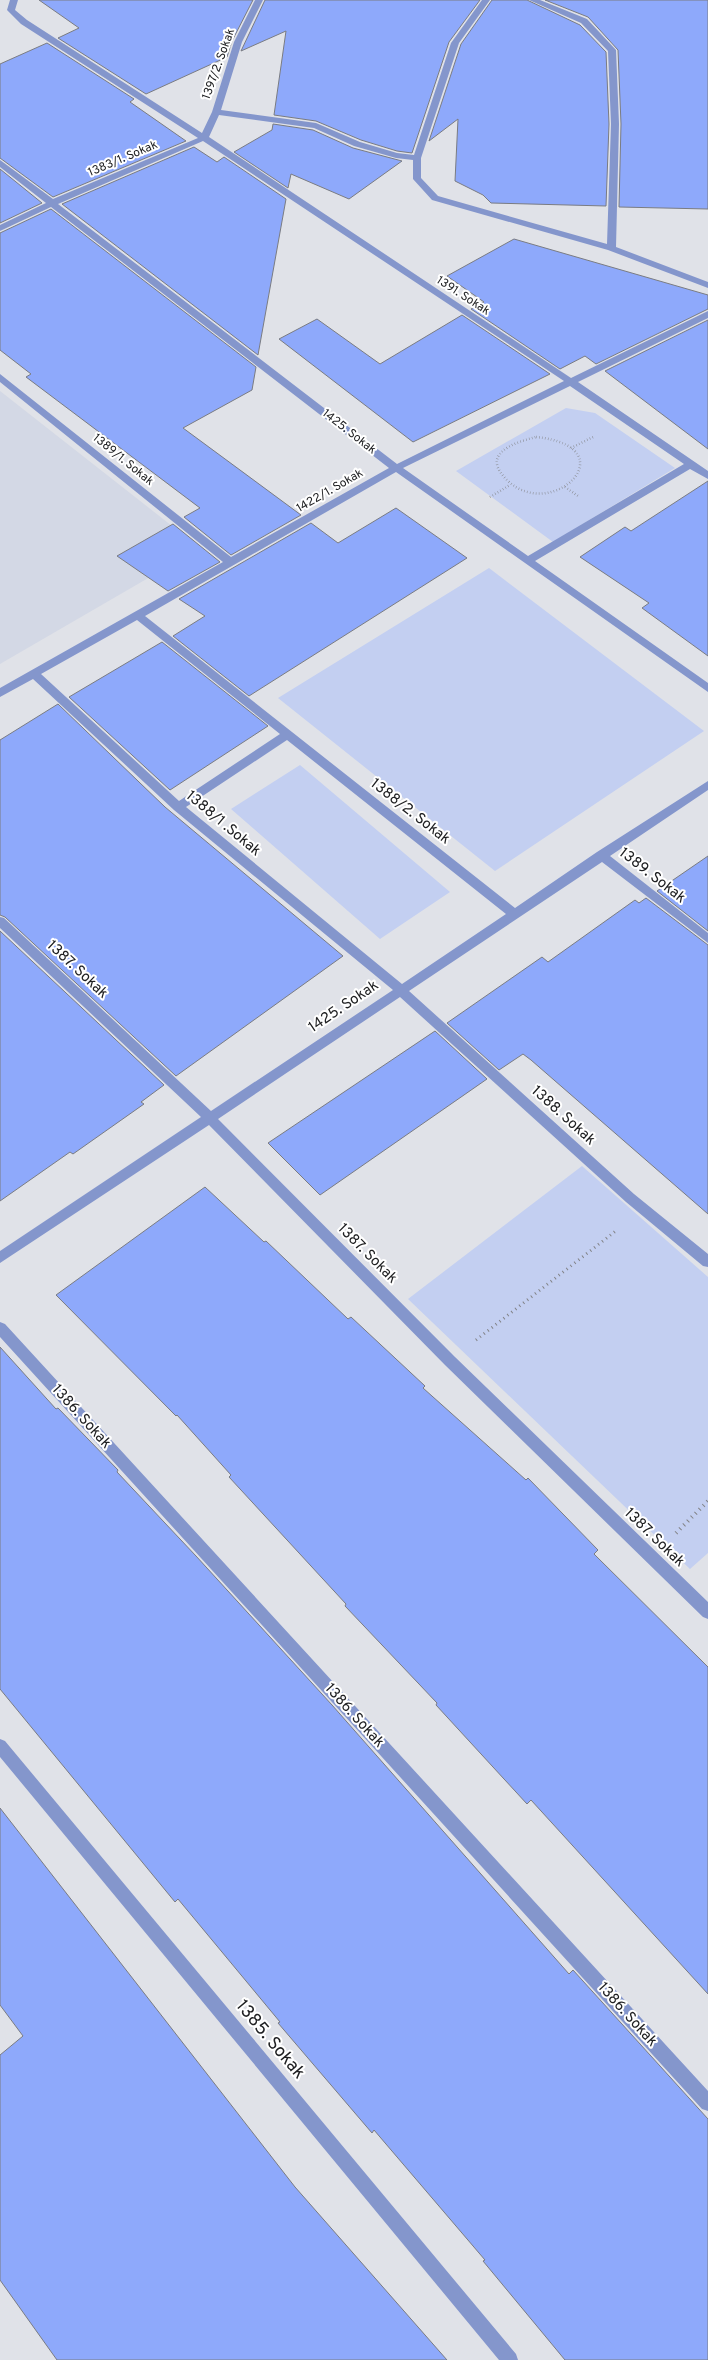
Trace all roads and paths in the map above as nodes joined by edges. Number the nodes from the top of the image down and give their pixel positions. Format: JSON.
{"nodes":[{"id":1,"x":14,"y":0,"type":"edge"},
{"id":2,"x":259,"y":0,"type":"edge"},
{"id":3,"x":486,"y":0,"type":"edge"},
{"id":4,"x":533,"y":0,"type":"edge"},
{"id":5,"x":216,"y":112,"type":"junction"},
{"id":6,"x":204,"y":138,"type":"junction"},
{"id":7,"x":417,"y":158,"type":"junction"},
{"id":8,"x":0,"y":163,"type":"edge"},
{"id":9,"x":52,"y":203,"type":"junction"},
{"id":10,"x":0,"y":228,"type":"edge"},
{"id":11,"x":611,"y":248,"type":"junction"},
{"id":12,"x":708,"y":285,"type":"edge"},
{"id":13,"x":708,"y":314,"type":"edge"},
{"id":14,"x":0,"y":376,"type":"edge"},
{"id":15,"x":571,"y":382,"type":"junction"},
{"id":16,"x":508,"y":444,"type":"joint"},
{"id":17,"x":691,"y":464,"type":"junction"},
{"id":18,"x":396,"y":468,"type":"junction"},
{"id":19,"x":708,"y":476,"type":"edge"},
{"id":20,"x":527,"y":561,"type":"junction"},
{"id":21,"x":230,"y":562,"type":"junction"},
{"id":22,"x":137,"y":616,"type":"junction"},
{"id":23,"x":34,"y":674,"type":"junction"},
{"id":24,"x":708,"y":688,"type":"edge"},
{"id":25,"x":0,"y":693,"type":"edge"},
{"id":26,"x":288,"y":735,"type":"junction"},
{"id":27,"x":708,"y":785,"type":"edge"},
{"id":28,"x":178,"y":807,"type":"junction"},
{"id":29,"x":601,"y":855,"type":"junction"},
{"id":30,"x":513,"y":913,"type":"junction"},
{"id":31,"x":0,"y":920,"type":"edge"},
{"id":32,"x":708,"y":938,"type":"edge"},
{"id":33,"x":400,"y":989,"type":"junction"},
{"id":34,"x":208,"y":1117,"type":"junction"},
{"id":35,"x":643,"y":1209,"type":"junction"},
{"id":36,"x":0,"y":1258,"type":"edge"},
{"id":37,"x":708,"y":1262,"type":"edge"},
{"id":38,"x":0,"y":1328,"type":"edge"},
{"id":39,"x":450,"y":1361,"type":"junction"},
{"id":40,"x":708,"y":1501,"type":"edge"},
{"id":41,"x":650,"y":1558,"type":"junction"},
{"id":42,"x":708,"y":1612,"type":"edge"},
{"id":43,"x":0,"y":1746,"type":"edge"},
{"id":44,"x":708,"y":2103,"type":"edge"},
{"id":45,"x":510,"y":2360,"type":"edge"}],
"edges":[{"from":1,"to":6,"type":"street","name":"1391. Sokak"},
{"from":2,"to":5,"type":"street","name":"1397/2. Sokak"},
{"from":3,"to":7,"type":"street"},
{"from":4,"to":11,"type":"street"},
{"from":5,"to":6,"type":"street","name":"1397/2. Sokak"},
{"from":5,"to":7,"type":"street"},
{"from":6,"to":9,"type":"street","name":"1383/1. Sokak"},
{"from":6,"to":15,"type":"street","name":"1391. Sokak"},
{"from":7,"to":11,"type":"street"},
{"from":8,"to":9,"type":"street","name":"1425. Sokak"},
{"from":9,"to":10,"type":"street","name":"1383/1. Sokak"},
{"from":9,"to":18,"type":"street","name":"1425. Sokak"},
{"from":11,"to":12,"type":"street"},
{"from":13,"to":15,"type":"street","name":"1422/1. Sokak"},
{"from":14,"to":21,"type":"street","name":"1389/1. Sokak"},
{"from":15,"to":17,"type":"street","name":"1391. Sokak"},
{"from":15,"to":18,"type":"street","name":"1422/1. Sokak"},
{"from":16,"to":16,"type":"path"},
{"from":17,"to":19,"type":"street","name":"1391. Sokak"},
{"from":17,"to":20,"type":"street"},
{"from":18,"to":20,"type":"street","name":"1425. Sokak"},
{"from":18,"to":21,"type":"street","name":"1422/1. Sokak"},
{"from":20,"to":24,"type":"street","name":"1425. Sokak"},
{"from":21,"to":22,"type":"street","name":"1422/1. Sokak"},
{"from":22,"to":23,"type":"street","name":"1422/1. Sokak"},
{"from":22,"to":26,"type":"street","name":"1388/2. Sokak"},
{"from":23,"to":25,"type":"street","name":"1422/1. Sokak"},
{"from":23,"to":28,"type":"street","name":"1388/1 .Sokak"},
{"from":26,"to":28,"type":"street"},
{"from":26,"to":30,"type":"street","name":"1388/2. Sokak"},
{"from":27,"to":29,"type":"street","name":"1425. Sokak"},
{"from":28,"to":33,"type":"street","name":"1388/1 .Sokak"},
{"from":29,"to":30,"type":"street","name":"1425. Sokak"},
{"from":29,"to":32,"type":"street","name":"1389. Sokak"},
{"from":30,"to":33,"type":"street","name":"1425. Sokak"},
{"from":31,"to":34,"type":"street","name":"1387. Sokak"},
{"from":33,"to":34,"type":"street","name":"1425. Sokak"},
{"from":33,"to":35,"type":"street","name":"1388. Sokak"},
{"from":34,"to":36,"type":"street","name":"1425. Sokak"},
{"from":34,"to":39,"type":"street","name":"1387. Sokak"},
{"from":35,"to":37,"type":"street","name":"1388. Sokak"},
{"from":35,"to":39,"type":"path"},
{"from":38,"to":44,"type":"street","name":"1386. Sokak"},
{"from":39,"to":41,"type":"street","name":"1387. Sokak"},
{"from":40,"to":41,"type":"path"},
{"from":41,"to":42,"type":"street","name":"1387. Sokak"},
{"from":43,"to":45,"type":"street","name":"1385. Sokak"}]}
